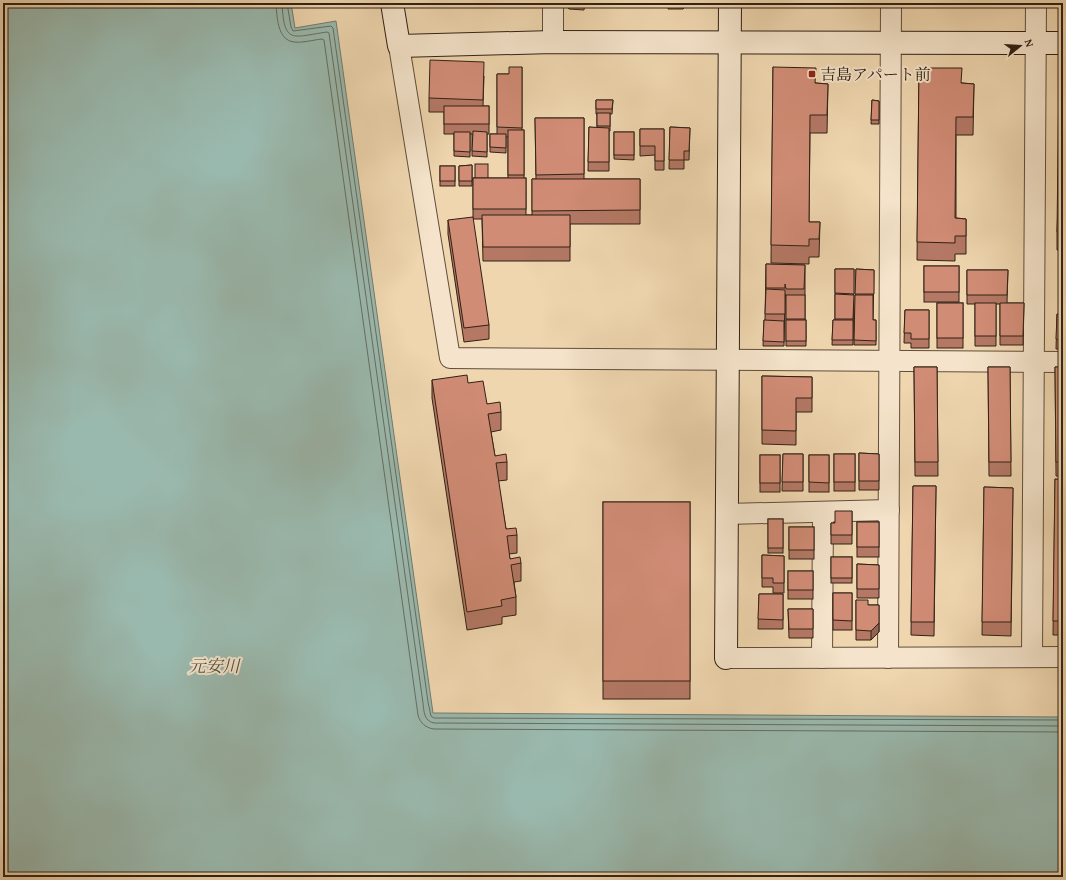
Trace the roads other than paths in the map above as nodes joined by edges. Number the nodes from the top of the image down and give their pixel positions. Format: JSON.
{"nodes":[{"id":1,"x":392,"y":3,"type":"edge"},
{"id":2,"x":553,"y":3,"type":"edge"},
{"id":3,"x":730,"y":3,"type":"edge"},
{"id":4,"x":891,"y":3,"type":"edge"},
{"id":5,"x":1036,"y":3,"type":"edge"},
{"id":6,"x":553,"y":42,"type":"junction"},
{"id":7,"x":730,"y":42,"type":"junction"},
{"id":8,"x":891,"y":42,"type":"junction"},
{"id":9,"x":1036,"y":43,"type":"junction"},
{"id":10,"x":1063,"y":43,"type":"edge"},
{"id":11,"x":399,"y":46,"type":"junction"},
{"id":12,"x":728,"y":360,"type":"junction"},
{"id":13,"x":889,"y":361,"type":"junction"},
{"id":14,"x":1034,"y":362,"type":"junction"},
{"id":15,"x":1063,"y":362,"type":"edge"},
{"id":16,"x":888,"y":510,"type":"junction"},
{"id":17,"x":824,"y":512,"type":"junction"},
{"id":18,"x":727,"y":514,"type":"junction"},
{"id":19,"x":1032,"y":657,"type":"junction"},
{"id":20,"x":1063,"y":657,"type":"edge"},
{"id":21,"x":726,"y":658,"type":"joint"},
{"id":22,"x":822,"y":658,"type":"junction"},
{"id":23,"x":888,"y":658,"type":"junction"}],
"edges":[{"from":1,"to":11,"type":"street"},
{"from":2,"to":6,"type":"street"},
{"from":3,"to":7,"type":"street"},
{"from":4,"to":8,"type":"street"},
{"from":5,"to":9,"type":"street"},
{"from":6,"to":7,"type":"street"},
{"from":6,"to":11,"type":"street"},
{"from":7,"to":8,"type":"street"},
{"from":7,"to":12,"type":"street"},
{"from":8,"to":9,"type":"street"},
{"from":8,"to":13,"type":"street"},
{"from":9,"to":10,"type":"street"},
{"from":9,"to":14,"type":"street"},
{"from":11,"to":12,"type":"street"},
{"from":12,"to":13,"type":"street"},
{"from":12,"to":18,"type":"street"},
{"from":13,"to":14,"type":"street"},
{"from":13,"to":16,"type":"street"},
{"from":14,"to":15,"type":"street"},
{"from":14,"to":19,"type":"street"},
{"from":16,"to":17,"type":"street"},
{"from":16,"to":23,"type":"street"},
{"from":17,"to":18,"type":"street"},
{"from":17,"to":22,"type":"street"},
{"from":18,"to":21,"type":"street"},
{"from":19,"to":20,"type":"street"},
{"from":19,"to":23,"type":"street"},
{"from":21,"to":22,"type":"street"},
{"from":22,"to":23,"type":"street"}]}
